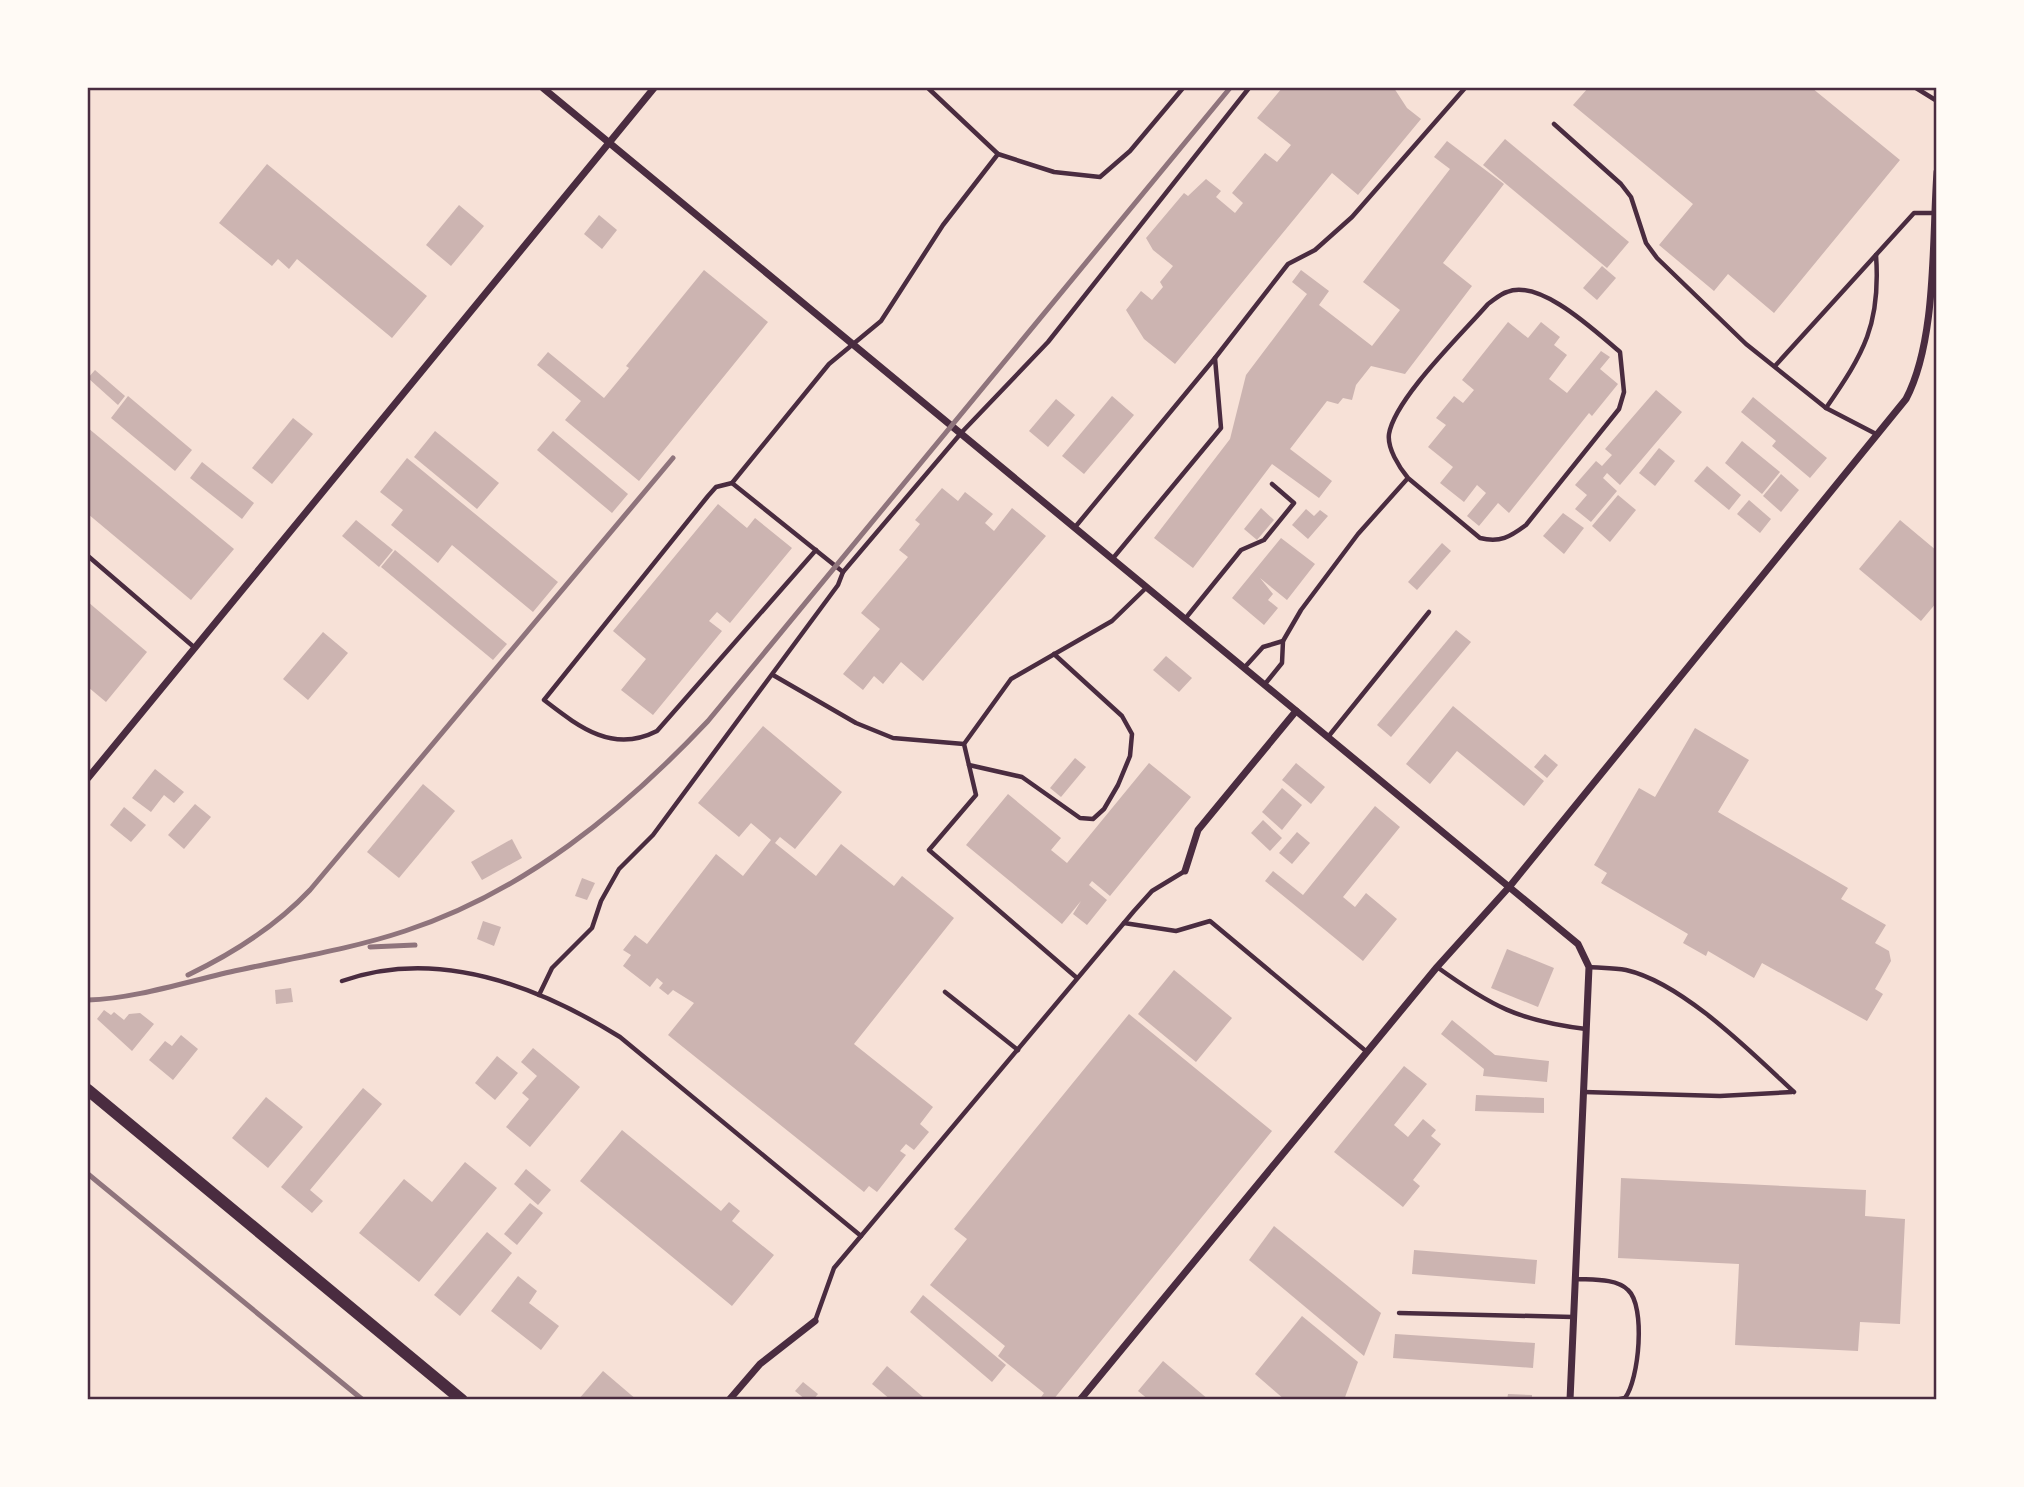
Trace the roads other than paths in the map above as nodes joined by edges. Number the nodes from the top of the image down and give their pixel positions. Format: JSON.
{"nodes":[{"id":1,"x":543,"y":88,"type":"edge"},
{"id":2,"x":654,"y":88,"type":"edge"},
{"id":3,"x":928,"y":88,"type":"edge"},
{"id":4,"x":1183,"y":88,"type":"edge"},
{"id":5,"x":1249,"y":88,"type":"edge"},
{"id":6,"x":1465,"y":88,"type":"edge"},
{"id":7,"x":1916,"y":88,"type":"edge"},
{"id":8,"x":1937,"y":101,"type":"edge"},
{"id":9,"x":1554,"y":124,"type":"dead end"},
{"id":10,"x":611,"y":142,"type":"junction"},
{"id":11,"x":998,"y":154,"type":"junction"},
{"id":12,"x":1937,"y":173,"type":"edge"},
{"id":13,"x":1934,"y":213,"type":"junction"},
{"id":14,"x":1876,"y":254,"type":"junction"},
{"id":15,"x":856,"y":344,"type":"junction"},
{"id":16,"x":1215,"y":358,"type":"junction"},
{"id":17,"x":1775,"y":366,"type":"junction"},
{"id":18,"x":1826,"y":408,"type":"junction"},
{"id":19,"x":962,"y":432,"type":"junction"},
{"id":20,"x":1879,"y":435,"type":"junction"},
{"id":21,"x":1408,"y":478,"type":"junction"},
{"id":22,"x":732,"y":483,"type":"junction"},
{"id":23,"x":1272,"y":484,"type":"dead end"},
{"id":24,"x":1076,"y":526,"type":"junction"},
{"id":25,"x":816,"y":550,"type":"junction"},
{"id":26,"x":88,"y":556,"type":"edge"},
{"id":27,"x":1114,"y":557,"type":"junction"},
{"id":28,"x":844,"y":572,"type":"junction"},
{"id":29,"x":1148,"y":587,"type":"junction"},
{"id":30,"x":1429,"y":612,"type":"dead end"},
{"id":31,"x":1185,"y":619,"type":"junction"},
{"id":32,"x":1283,"y":641,"type":"junction"},
{"id":33,"x":195,"y":648,"type":"junction"},
{"id":34,"x":1054,"y":654,"type":"junction"},
{"id":35,"x":1244,"y":668,"type":"junction"},
{"id":36,"x":774,"y":675,"type":"junction"},
{"id":37,"x":1264,"y":685,"type":"junction"},
{"id":38,"x":1296,"y":711,"type":"junction"},
{"id":39,"x":1327,"y":738,"type":"junction"},
{"id":40,"x":964,"y":744,"type":"junction"},
{"id":41,"x":969,"y":765,"type":"junction"},
{"id":42,"x":88,"y":778,"type":"edge"},
{"id":43,"x":1185,"y":871,"type":"joint"},
{"id":44,"x":1510,"y":886,"type":"junction"},
{"id":45,"x":1124,"y":923,"type":"junction"},
{"id":46,"x":1437,"y":967,"type":"junction"},
{"id":47,"x":1589,"y":967,"type":"junction"},
{"id":48,"x":1077,"y":978,"type":"junction"},
{"id":49,"x":342,"y":982,"type":"dead end"},
{"id":50,"x":945,"y":992,"type":"dead end"},
{"id":51,"x":539,"y":995,"type":"junction"},
{"id":52,"x":1586,"y":1029,"type":"junction"},
{"id":53,"x":1018,"y":1050,"type":"junction"},
{"id":54,"x":1367,"y":1052,"type":"junction"},
{"id":55,"x":88,"y":1090,"type":"edge"},
{"id":56,"x":1584,"y":1092,"type":"junction"},
{"id":57,"x":862,"y":1237,"type":"junction"},
{"id":58,"x":1575,"y":1279,"type":"junction"},
{"id":59,"x":1399,"y":1313,"type":"dead end"},
{"id":60,"x":1574,"y":1317,"type":"junction"},
{"id":61,"x":816,"y":1321,"type":"joint"},
{"id":62,"x":1625,"y":1398,"type":"junction"},
{"id":63,"x":462,"y":1399,"type":"edge"},
{"id":64,"x":729,"y":1399,"type":"edge"},
{"id":65,"x":1080,"y":1399,"type":"edge"},
{"id":66,"x":1570,"y":1399,"type":"edge"},
{"id":67,"x":1615,"y":1399,"type":"edge"},
{"id":68,"x":1634,"y":1399,"type":"edge"}],
"edges":[{"from":1,"to":10,"type":"street"},
{"from":2,"to":10,"type":"street"},
{"from":3,"to":11,"type":"lane"},
{"from":4,"to":11,"type":"lane"},
{"from":5,"to":19,"type":"lane"},
{"from":6,"to":16,"type":"lane"},
{"from":7,"to":8,"type":"lane"},
{"from":9,"to":17,"type":"lane"},
{"from":10,"to":15,"type":"street"},
{"from":10,"to":33,"type":"street"},
{"from":11,"to":15,"type":"lane"},
{"from":12,"to":13,"type":"street"},
{"from":13,"to":14,"type":"lane"},
{"from":13,"to":20,"type":"street"},
{"from":14,"to":17,"type":"lane"},
{"from":14,"to":18,"type":"lane"},
{"from":15,"to":19,"type":"street"},
{"from":15,"to":22,"type":"lane"},
{"from":16,"to":24,"type":"lane"},
{"from":16,"to":27,"type":"lane"},
{"from":17,"to":18,"type":"lane"},
{"from":18,"to":20,"type":"lane"},
{"from":19,"to":24,"type":"street"},
{"from":19,"to":28,"type":"lane"},
{"from":20,"to":44,"type":"street"},
{"from":21,"to":21,"type":"lane"},
{"from":21,"to":32,"type":"lane"},
{"from":22,"to":25,"type":"lane"},
{"from":22,"to":25,"type":"lane"},
{"from":23,"to":31,"type":"lane"},
{"from":24,"to":27,"type":"street"},
{"from":25,"to":28,"type":"lane"},
{"from":26,"to":33,"type":"lane"},
{"from":27,"to":29,"type":"street"},
{"from":28,"to":36,"type":"lane"},
{"from":29,"to":31,"type":"street"},
{"from":29,"to":34,"type":"lane"},
{"from":30,"to":39,"type":"lane"},
{"from":31,"to":35,"type":"street"},
{"from":32,"to":35,"type":"lane"},
{"from":32,"to":37,"type":"lane"},
{"from":33,"to":42,"type":"street"},
{"from":34,"to":40,"type":"lane"},
{"from":34,"to":41,"type":"lane"},
{"from":35,"to":37,"type":"street"},
{"from":36,"to":40,"type":"lane"},
{"from":36,"to":51,"type":"lane"},
{"from":37,"to":38,"type":"street"},
{"from":38,"to":39,"type":"street"},
{"from":38,"to":43,"type":"street"},
{"from":39,"to":44,"type":"street"},
{"from":40,"to":41,"type":"lane"},
{"from":41,"to":48,"type":"lane"},
{"from":43,"to":45,"type":"lane"},
{"from":44,"to":46,"type":"street"},
{"from":44,"to":47,"type":"street"},
{"from":45,"to":48,"type":"lane"},
{"from":45,"to":54,"type":"lane"},
{"from":46,"to":52,"type":"lane"},
{"from":46,"to":54,"type":"street"},
{"from":47,"to":52,"type":"street"},
{"from":47,"to":56,"type":"lane"},
{"from":48,"to":53,"type":"lane"},
{"from":49,"to":51,"type":"lane"},
{"from":50,"to":53,"type":"lane"},
{"from":51,"to":57,"type":"lane"},
{"from":52,"to":56,"type":"street"},
{"from":53,"to":57,"type":"lane"},
{"from":54,"to":65,"type":"street"},
{"from":55,"to":63,"type":"main road"},
{"from":56,"to":58,"type":"street"},
{"from":57,"to":61,"type":"lane"},
{"from":58,"to":60,"type":"street"},
{"from":58,"to":62,"type":"lane"},
{"from":59,"to":60,"type":"lane"},
{"from":60,"to":66,"type":"street"},
{"from":61,"to":64,"type":"street"},
{"from":62,"to":67,"type":"lane"},
{"from":62,"to":68,"type":"lane"}]}
